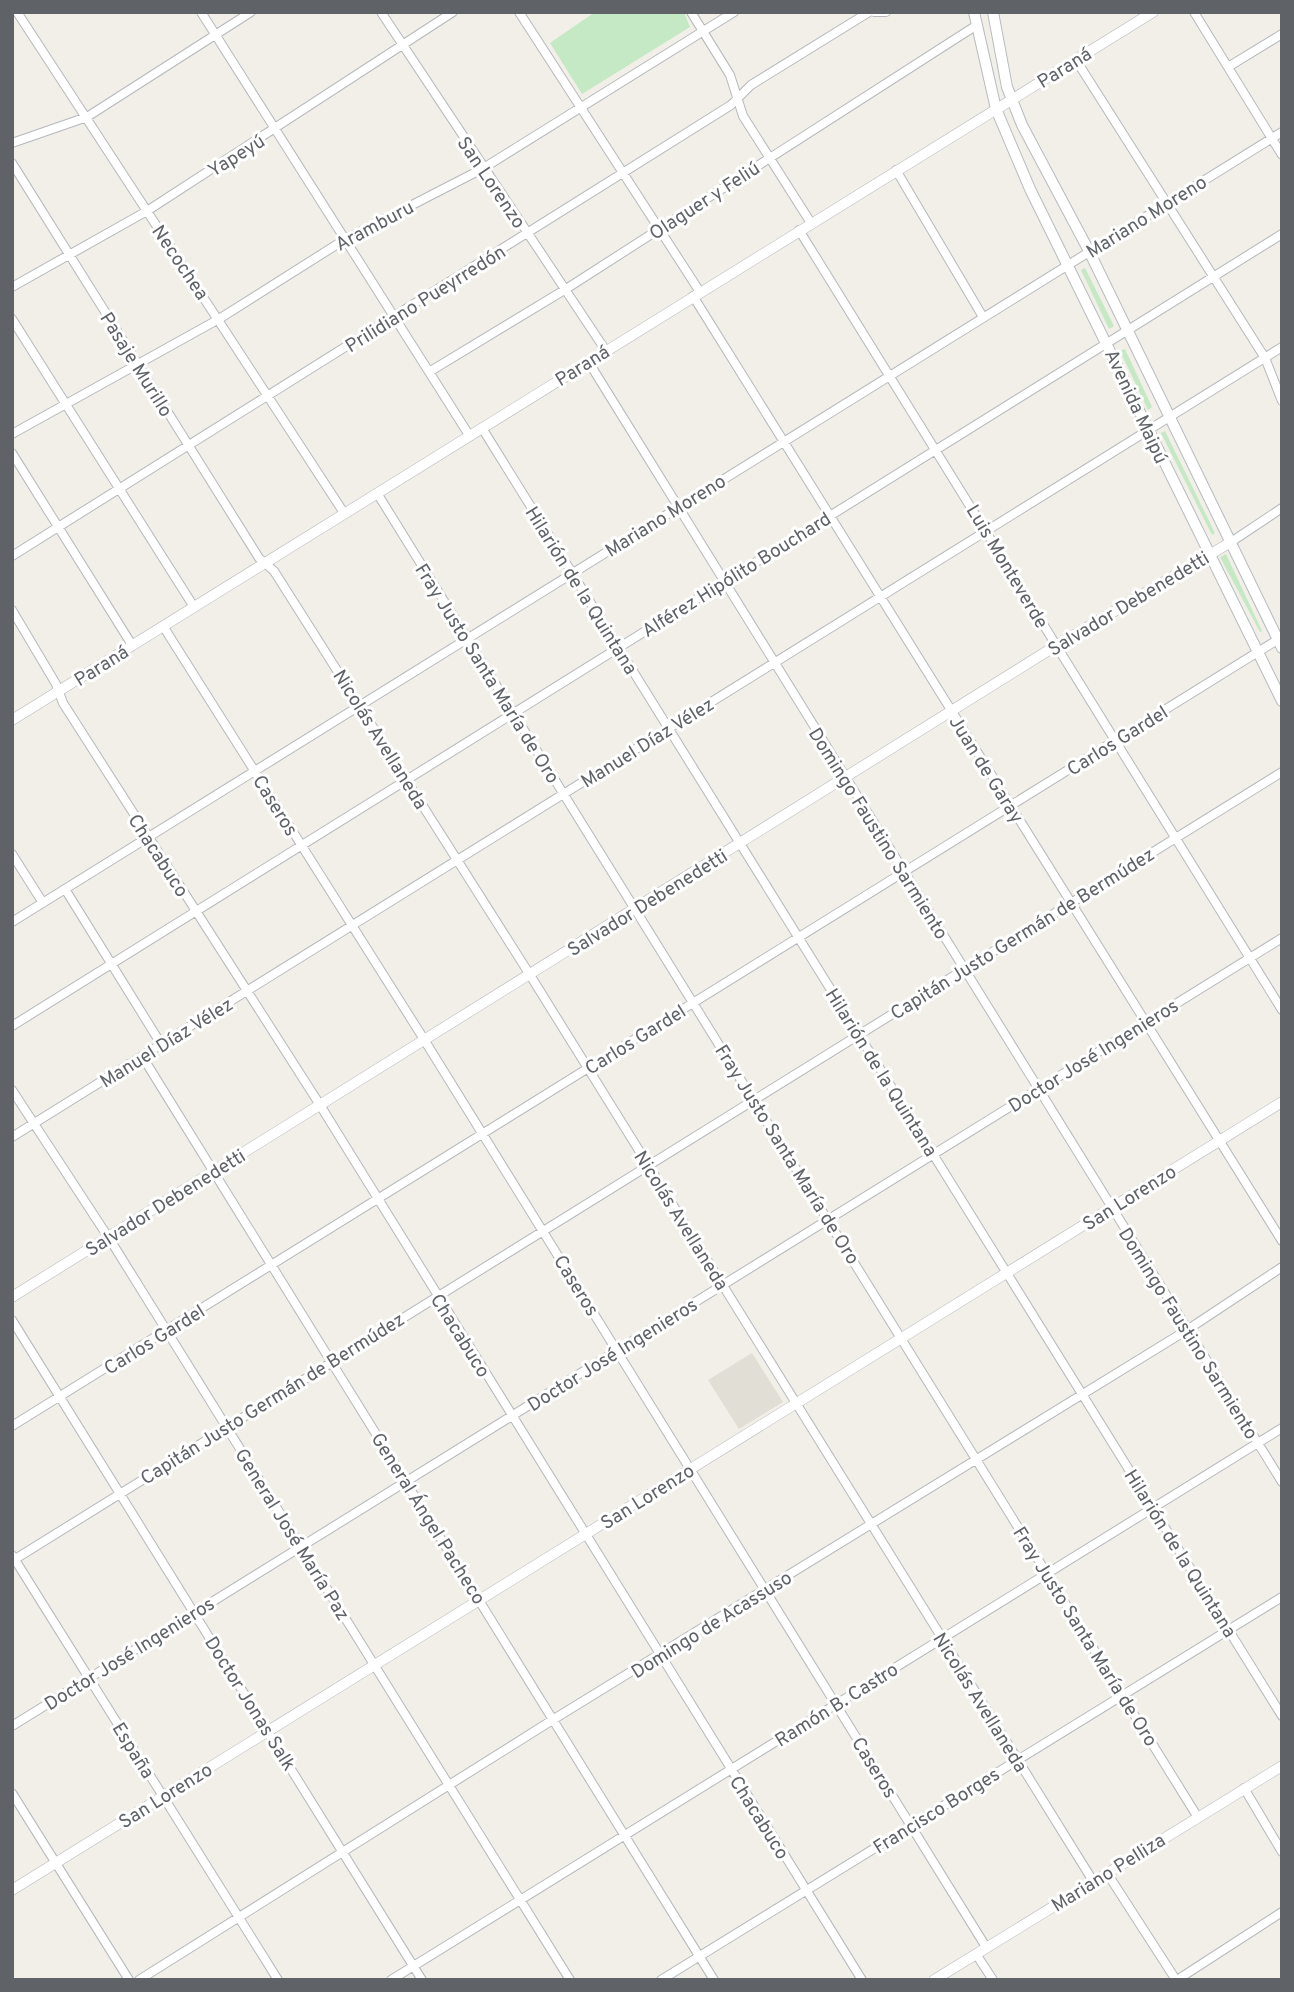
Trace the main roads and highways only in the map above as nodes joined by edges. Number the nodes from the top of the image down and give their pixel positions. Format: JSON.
{"nodes":[{"id":1,"x":974,"y":12,"type":"edge"},
{"id":2,"x":993,"y":12,"type":"edge"},
{"id":3,"x":1280,"y":642,"type":"edge"},
{"id":4,"x":1282,"y":701,"type":"edge"}],
"edges":[{"from":1,"to":4,"type":"main road","name":"Avenida Maipú"},
{"from":2,"to":3,"type":"main road","name":"Avenida Maipú"}]}
